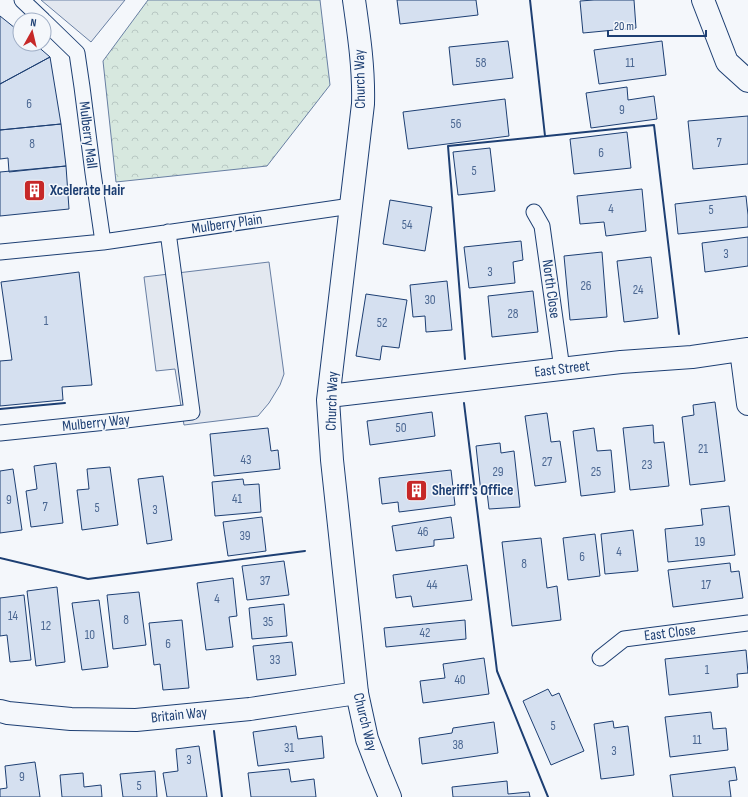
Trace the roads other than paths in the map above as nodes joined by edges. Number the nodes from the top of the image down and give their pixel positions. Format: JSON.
{"nodes":[{"id":1,"x":354,"y":0,"type":"edge"},
{"id":2,"x":704,"y":0,"type":"edge"},
{"id":3,"x":28,"y":1,"type":"edge"},
{"id":4,"x":37,"y":12,"type":"edge"},
{"id":5,"x":52,"y":28,"type":"edge"},
{"id":6,"x":748,"y":59,"type":"edge"},
{"id":7,"x":727,"y":62,"type":"junction"},
{"id":8,"x":748,"y":80,"type":"edge"},
{"id":9,"x":351,"y":206,"type":"junction"},
{"id":10,"x":534,"y":212,"type":"dead end"},
{"id":11,"x":168,"y":232,"type":"junction"},
{"id":12,"x":103,"y":242,"type":"junction"},
{"id":13,"x":0,"y":252,"type":"edge"},
{"id":14,"x":745,"y":350,"type":"edge"},
{"id":15,"x":562,"y":369,"type":"junction"},
{"id":16,"x":329,"y":396,"type":"junction"},
{"id":17,"x":748,"y":404,"type":"edge"},
{"id":18,"x":0,"y":433,"type":"edge"},
{"id":19,"x":748,"y":623,"type":"edge"},
{"id":20,"x":600,"y":658,"type":"dead end"},
{"id":21,"x":357,"y":693,"type":"junction"},
{"id":22,"x":0,"y":711,"type":"edge"},
{"id":23,"x":390,"y":797,"type":"edge"}],
"edges":[{"from":1,"to":9,"type":"street","name":"Church Way"},
{"from":2,"to":7,"type":"street"},
{"from":3,"to":4,"type":"lane"},
{"from":5,"to":12,"type":"lane","name":"Mulberry Mall"},
{"from":6,"to":7,"type":"street"},
{"from":7,"to":8,"type":"street"},
{"from":9,"to":11,"type":"lane","name":"Mulberry Plain"},
{"from":9,"to":16,"type":"street","name":"Church Way"},
{"from":10,"to":15,"type":"lane","name":"North Close"},
{"from":11,"to":12,"type":"lane","name":"Mulberry Plain"},
{"from":11,"to":18,"type":"lane","name":"Mulberry Way"},
{"from":12,"to":13,"type":"lane","name":"Mulberry Plain"},
{"from":14,"to":15,"type":"street","name":"East Street"},
{"from":14,"to":17,"type":"street","name":"East Street"},
{"from":15,"to":16,"type":"street","name":"East Street"},
{"from":16,"to":21,"type":"street","name":"Church Way"},
{"from":19,"to":20,"type":"lane","name":"East Close"},
{"from":21,"to":22,"type":"street","name":"Britain Way"},
{"from":21,"to":23,"type":"street","name":"Church Way"}]}
